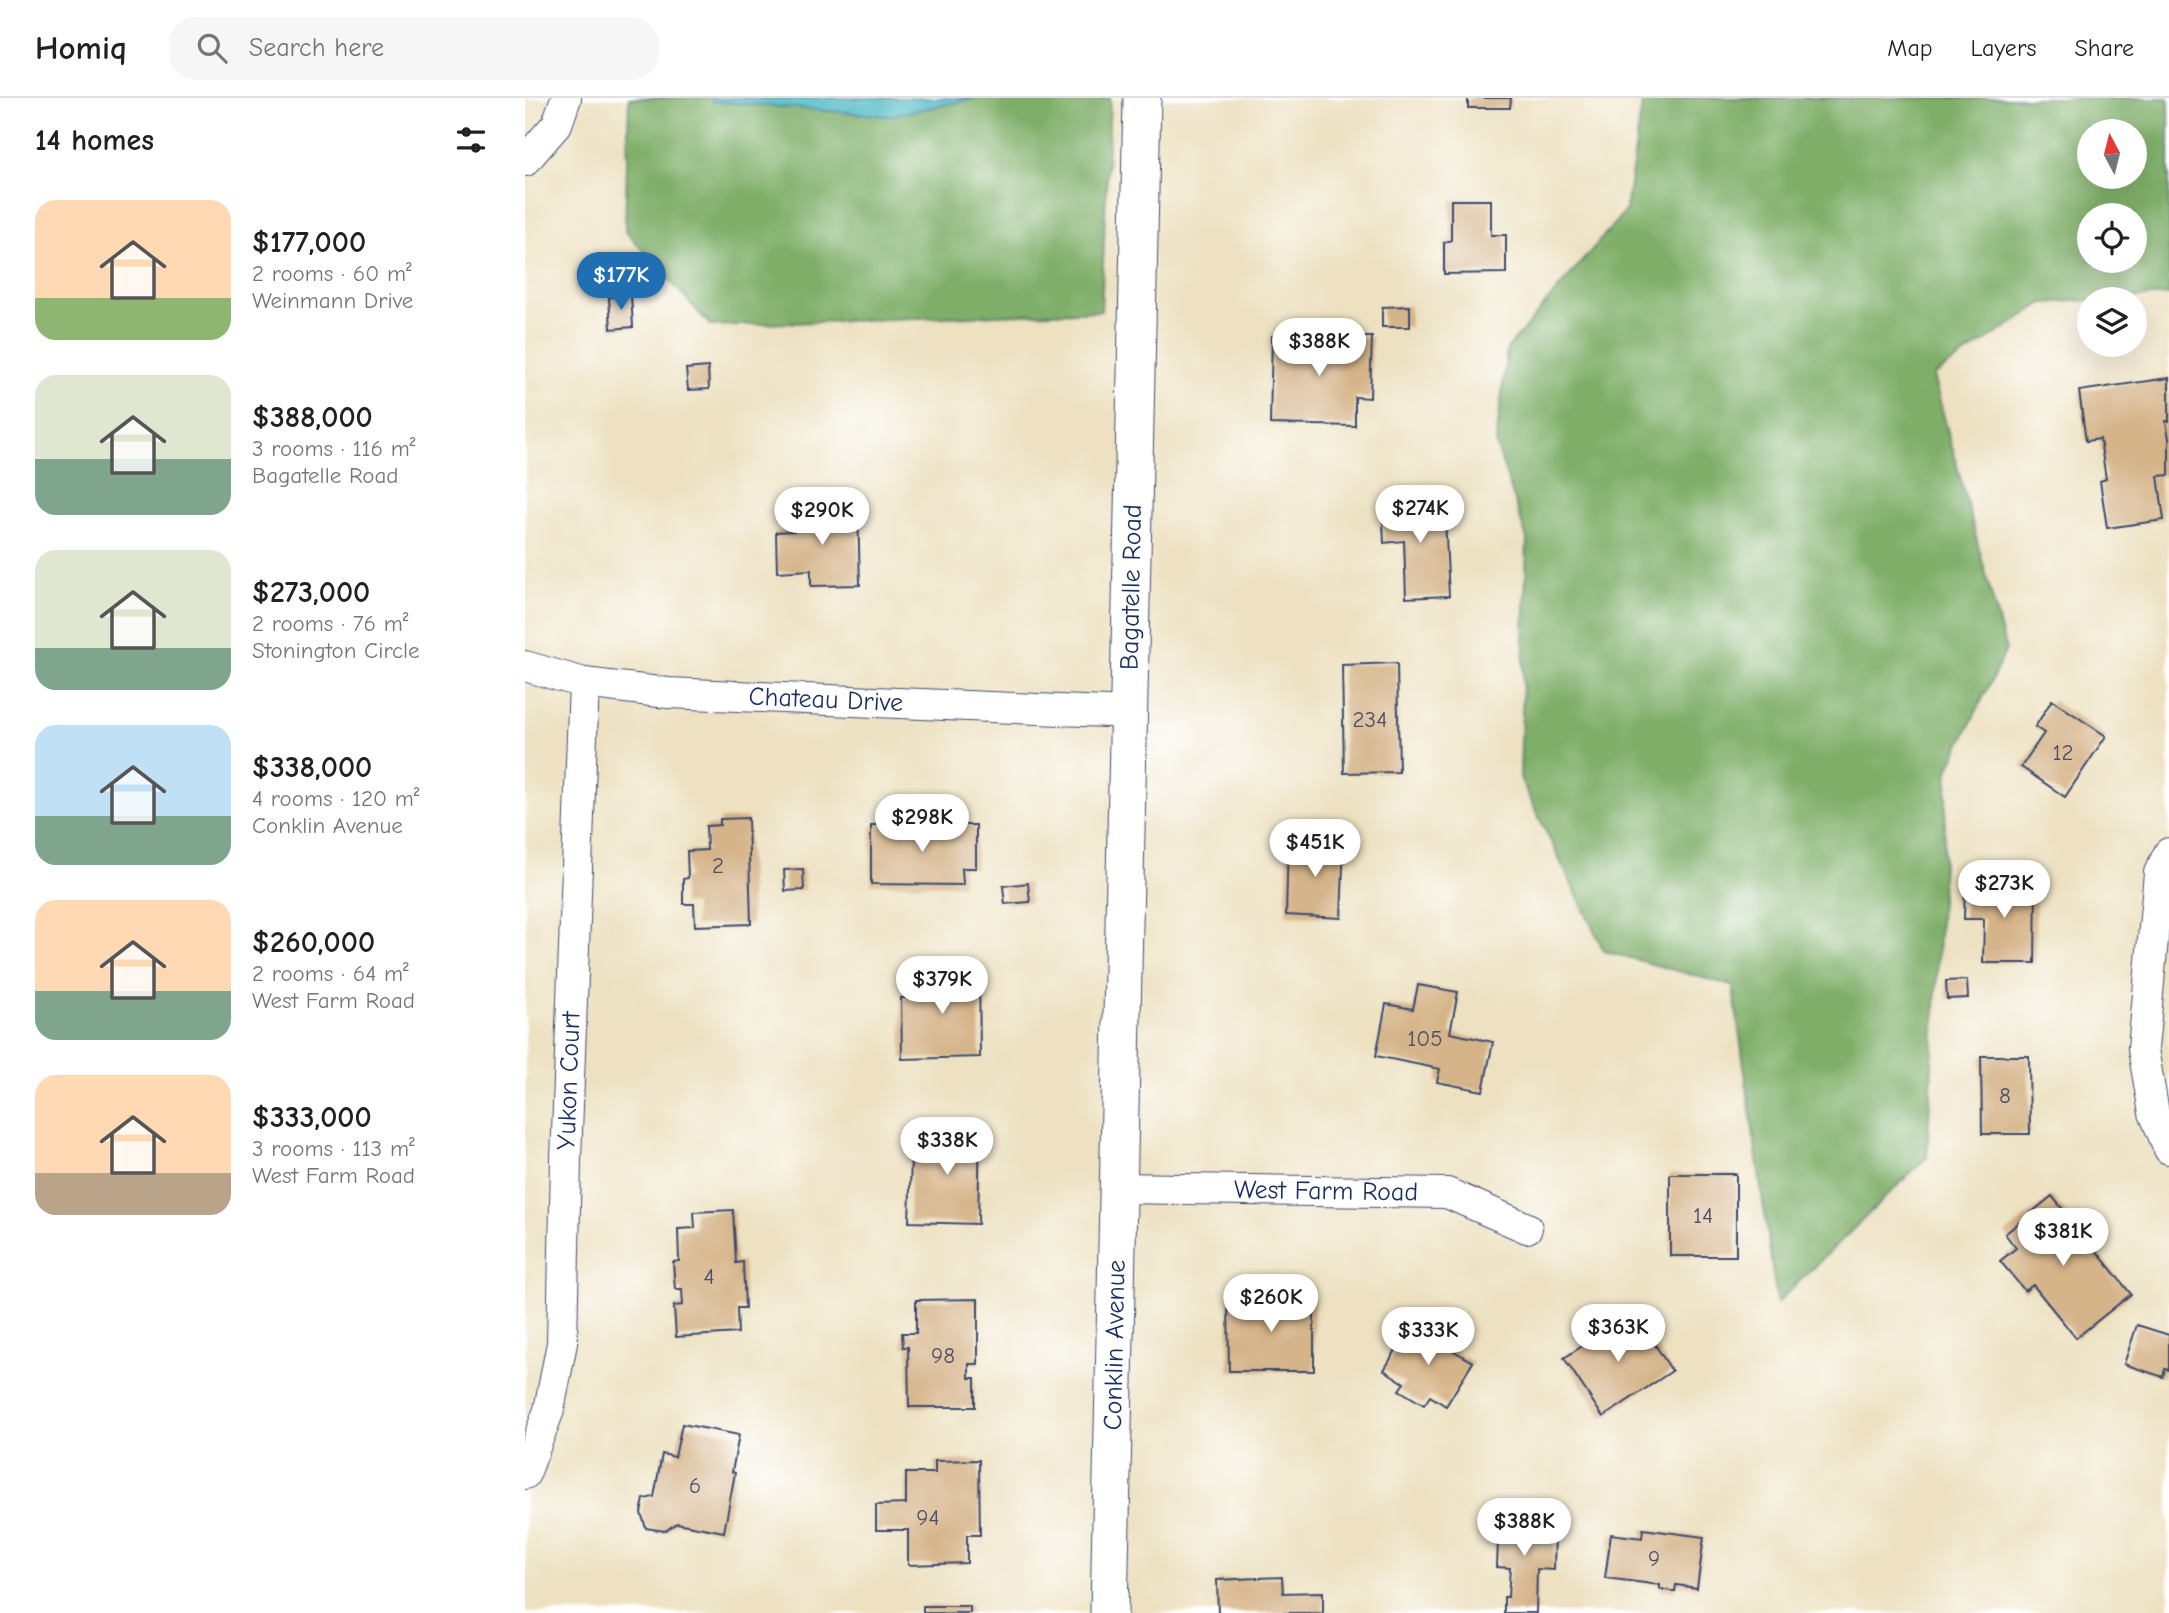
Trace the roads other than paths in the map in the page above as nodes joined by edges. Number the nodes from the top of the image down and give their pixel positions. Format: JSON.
{"nodes":[{"id":1,"x":566,"y":98,"type":"edge"},
{"id":2,"x":1142,"y":98,"type":"edge"},
{"id":3,"x":525,"y":161,"type":"edge"},
{"id":4,"x":525,"y":666,"type":"edge"},
{"id":5,"x":584,"y":683,"type":"junction"},
{"id":6,"x":1130,"y":713,"type":"junction"},
{"id":7,"x":2169,"y":853,"type":"edge"},
{"id":8,"x":1122,"y":1076,"type":"joint"},
{"id":9,"x":2169,"y":1149,"type":"edge"},
{"id":10,"x":1118,"y":1188,"type":"junction"},
{"id":11,"x":1527,"y":1228,"type":"dead end"},
{"id":12,"x":525,"y":1474,"type":"edge"},
{"id":13,"x":1109,"y":1613,"type":"edge"}],
"edges":[{"from":1,"to":3,"type":"street"},
{"from":2,"to":6,"type":"street","name":"Bagatelle Road"},
{"from":4,"to":5,"type":"street","name":"Chateau Drive"},
{"from":5,"to":6,"type":"street","name":"Chateau Drive"},
{"from":5,"to":12,"type":"street","name":"Yukon Court"},
{"from":6,"to":8,"type":"street","name":"Bagatelle Road"},
{"from":7,"to":9,"type":"street"},
{"from":8,"to":10,"type":"street","name":"Conklin Avenue"},
{"from":10,"to":11,"type":"street","name":"West Farm Road"},
{"from":10,"to":13,"type":"street","name":"Conklin Avenue"}]}
